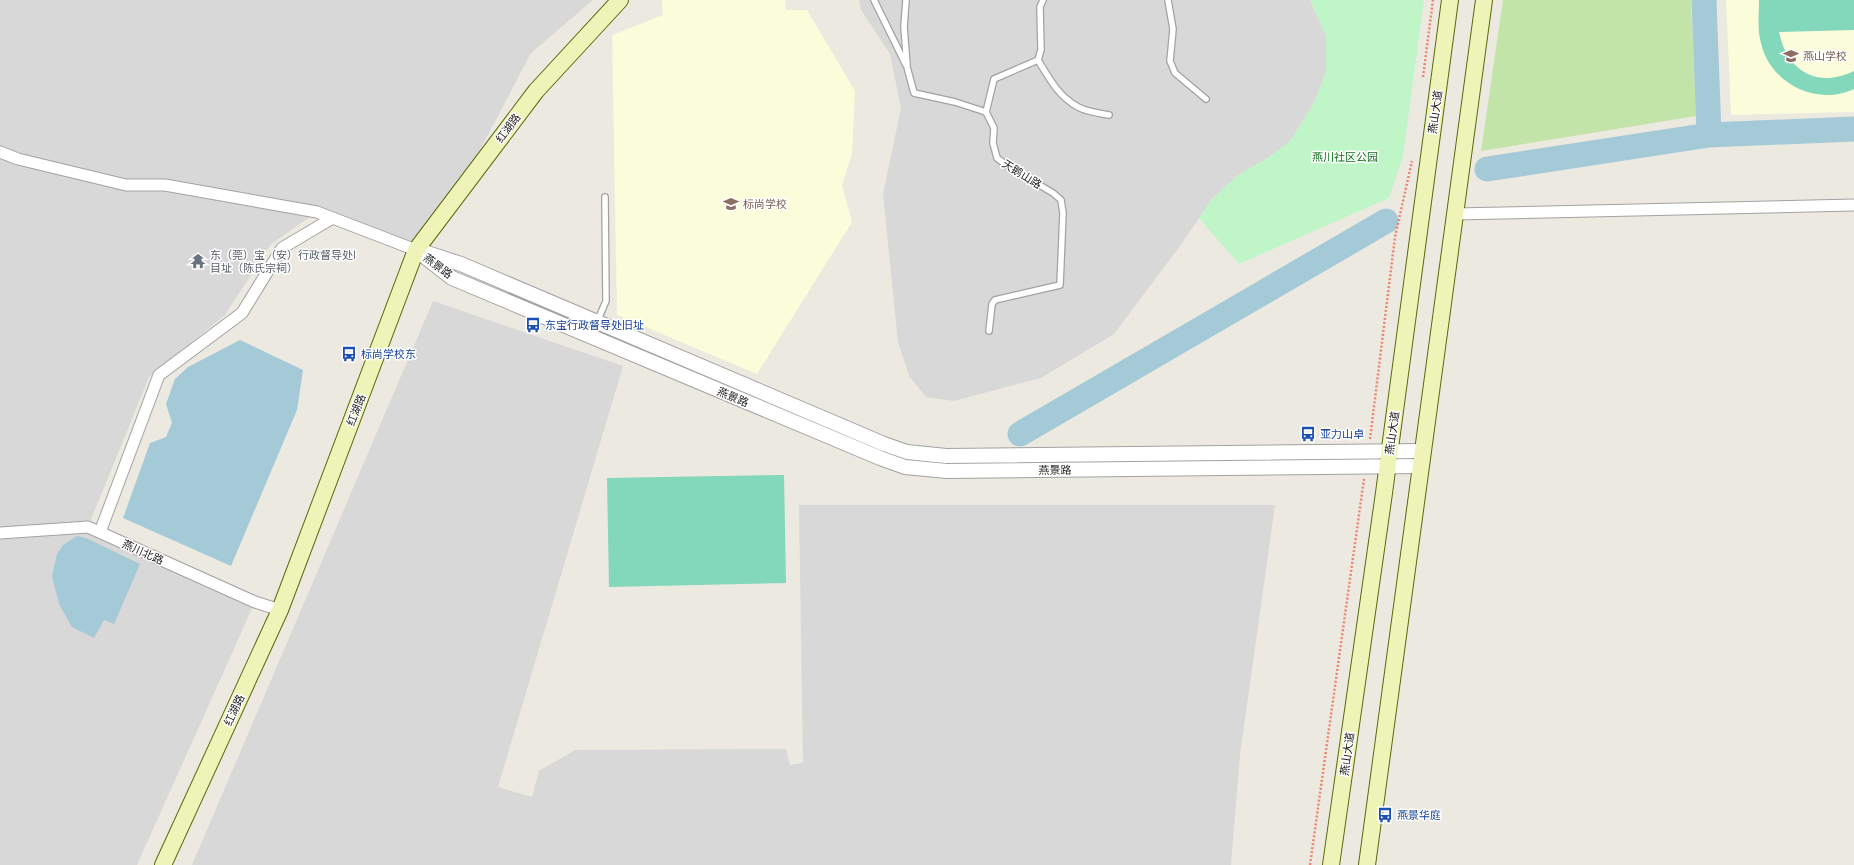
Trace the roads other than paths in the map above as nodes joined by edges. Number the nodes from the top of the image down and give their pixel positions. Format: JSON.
{"nodes":[{"id":1,"x":620,"y":0,"type":"edge"},
{"id":2,"x":874,"y":0,"type":"edge"},
{"id":3,"x":906,"y":0,"type":"edge"},
{"id":4,"x":1043,"y":0,"type":"edge"},
{"id":5,"x":1168,"y":0,"type":"edge"},
{"id":6,"x":1450,"y":0,"type":"edge"},
{"id":7,"x":1484,"y":0,"type":"edge"},
{"id":8,"x":1038,"y":60,"type":"junction"},
{"id":9,"x":907,"y":67,"type":"junction"},
{"id":10,"x":1206,"y":99,"type":"dead end"},
{"id":11,"x":986,"y":112,"type":"junction"},
{"id":12,"x":1109,"y":115,"type":"dead end"},
{"id":13,"x":0,"y":152,"type":"edge"},
{"id":14,"x":605,"y":197,"type":"dead end"},
{"id":15,"x":1854,"y":205,"type":"edge"},
{"id":16,"x":1455,"y":214,"type":"junction"},
{"id":17,"x":331,"y":219,"type":"junction"},
{"id":18,"x":416,"y":250,"type":"junction"},
{"id":19,"x":596,"y":323,"type":"junction"},
{"id":20,"x":989,"y":331,"type":"dead end"},
{"id":21,"x":1388,"y":458,"type":"junction"},
{"id":22,"x":1422,"y":458,"type":"junction"},
{"id":23,"x":100,"y":532,"type":"junction"},
{"id":24,"x":0,"y":533,"type":"edge"},
{"id":25,"x":280,"y":610,"type":"junction"},
{"id":26,"x":164,"y":865,"type":"edge"},
{"id":27,"x":1331,"y":865,"type":"edge"},
{"id":28,"x":1367,"y":865,"type":"edge"}],
"edges":[{"from":1,"to":18,"type":"main road","name":"红湖路"},
{"from":2,"to":9,"type":"lane"},
{"from":3,"to":9,"type":"lane"},
{"from":4,"to":8,"type":"lane"},
{"from":5,"to":10,"type":"lane"},
{"from":6,"to":21,"type":"main road","name":"燕山大道"},
{"from":7,"to":16,"type":"main road"},
{"from":8,"to":11,"type":"lane"},
{"from":8,"to":12,"type":"lane"},
{"from":9,"to":11,"type":"lane"},
{"from":11,"to":20,"type":"lane","name":"天鹅山路"},
{"from":13,"to":17,"type":"street"},
{"from":14,"to":19,"type":"lane"},
{"from":15,"to":16,"type":"street"},
{"from":16,"to":22,"type":"main road"},
{"from":17,"to":18,"type":"street"},
{"from":17,"to":23,"type":"street"},
{"from":18,"to":19,"type":"street","name":"燕景路"},
{"from":18,"to":21,"type":"street","name":"燕景路"},
{"from":18,"to":25,"type":"main road","name":"红湖路"},
{"from":19,"to":21,"type":"street","name":"燕景路"},
{"from":21,"to":22,"type":"street","name":"燕景路"},
{"from":21,"to":27,"type":"main road","name":"燕山大道"},
{"from":22,"to":28,"type":"main road"},
{"from":23,"to":24,"type":"street","name":"燕川北路"},
{"from":23,"to":25,"type":"street","name":"燕川北路"},
{"from":25,"to":26,"type":"main road","name":"红湖路"}]}
